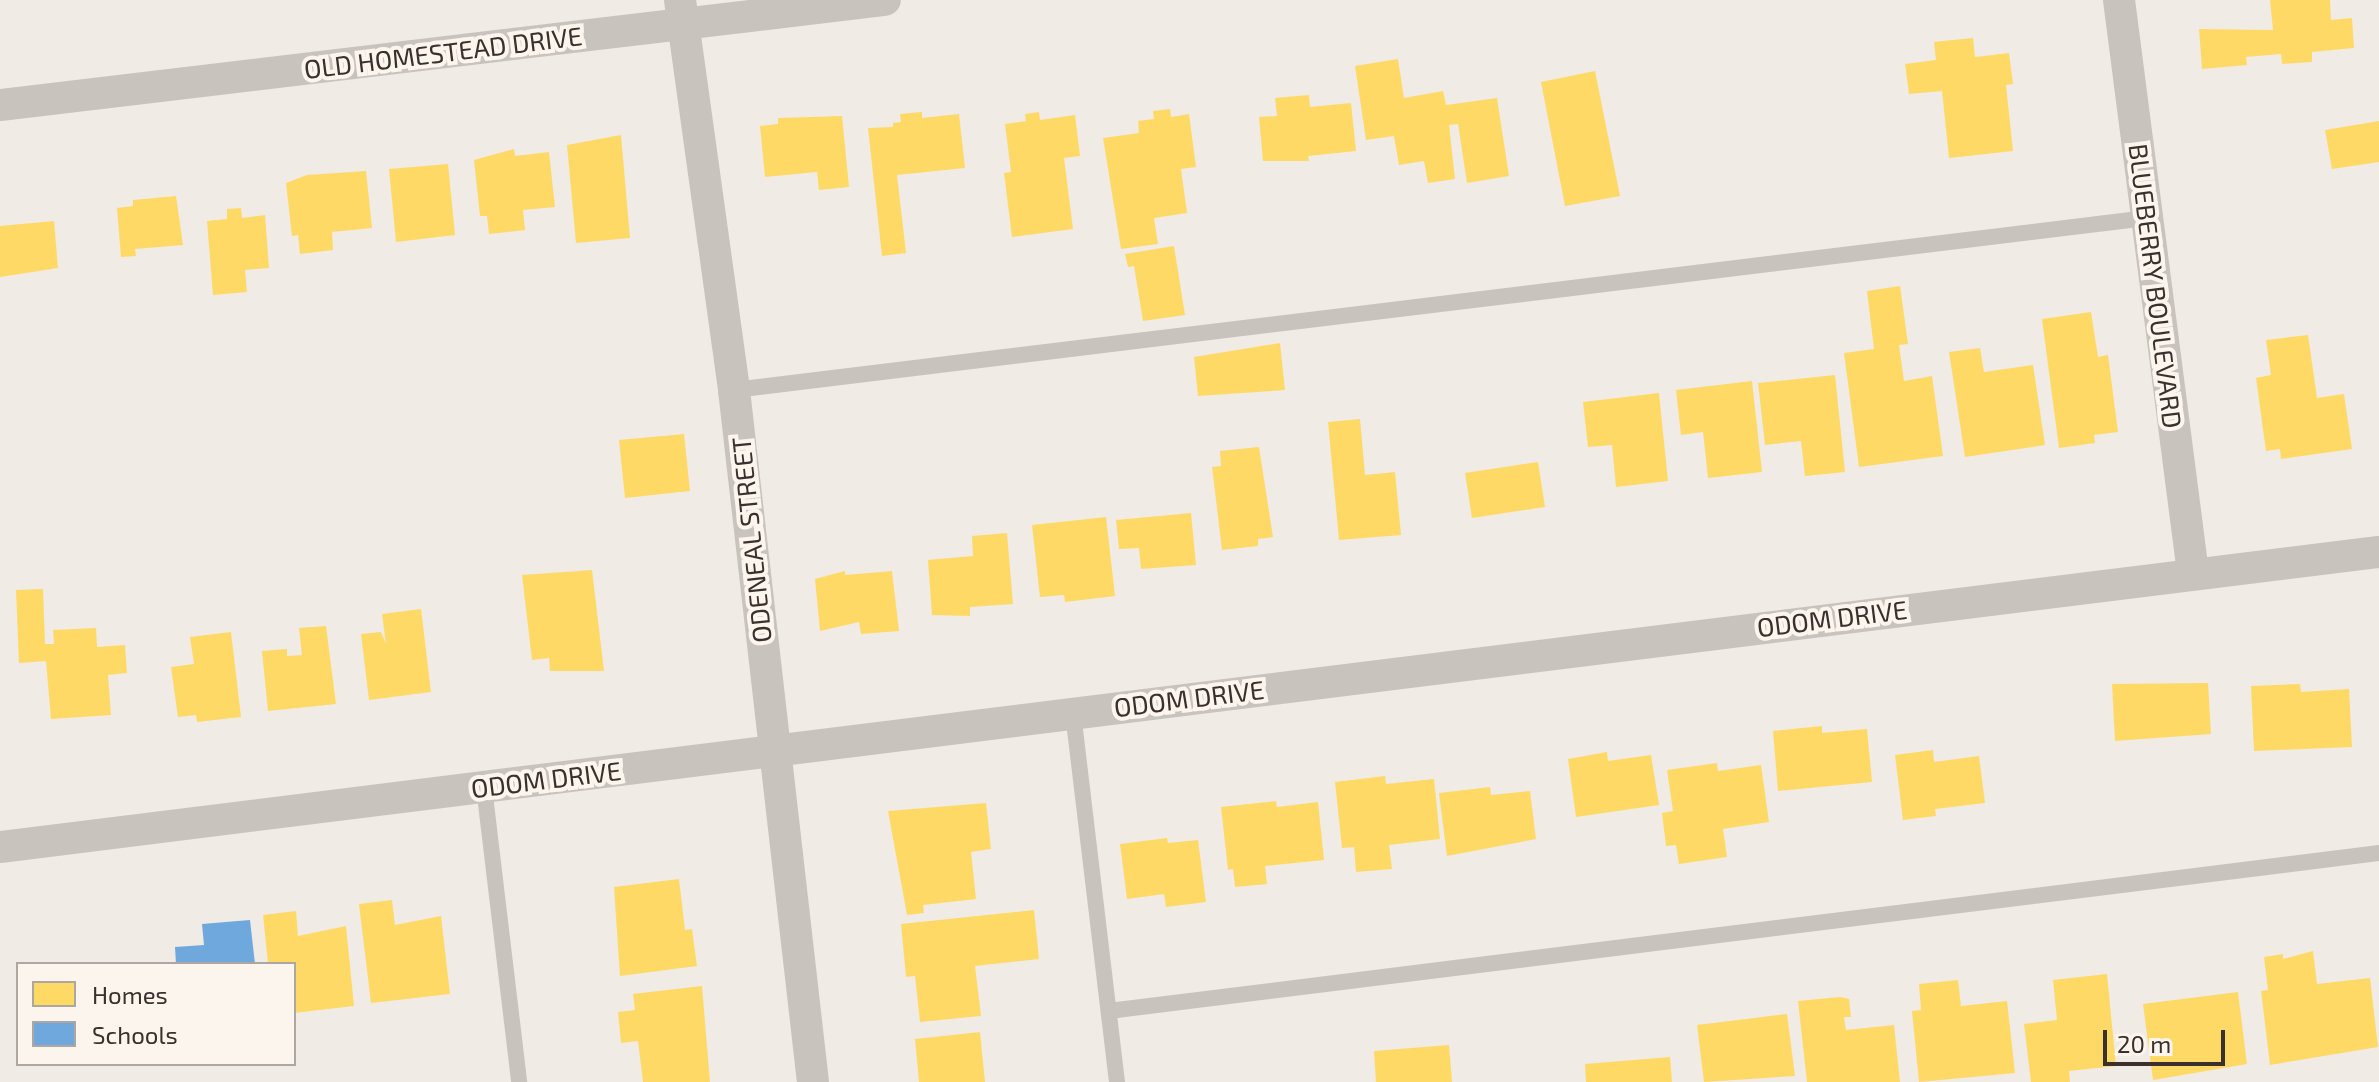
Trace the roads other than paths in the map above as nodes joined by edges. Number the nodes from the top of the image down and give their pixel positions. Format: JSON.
{"nodes":[{"id":1,"x":885,"y":0,"type":"edge"},
{"id":2,"x":2119,"y":0,"type":"edge"},
{"id":3,"x":681,"y":12,"type":"edge"},
{"id":4,"x":0,"y":105,"type":"edge"},
{"id":5,"x":2147,"y":218,"type":"junction"},
{"id":6,"x":734,"y":390,"type":"junction"},
{"id":7,"x":2379,"y":552,"type":"edge"},
{"id":8,"x":2193,"y":573,"type":"junction"},
{"id":9,"x":1073,"y":713,"type":"junction"},
{"id":10,"x":774,"y":750,"type":"junction"},
{"id":11,"x":484,"y":787,"type":"junction"},
{"id":12,"x":0,"y":847,"type":"edge"},
{"id":13,"x":2379,"y":853,"type":"edge"},
{"id":14,"x":1109,"y":1011,"type":"junction"},
{"id":15,"x":519,"y":1082,"type":"edge"},
{"id":16,"x":813,"y":1082,"type":"edge"},
{"id":17,"x":1117,"y":1082,"type":"edge"}],
"edges":[{"from":1,"to":3,"type":"street","name":"OLD HOMESTEAD DRIVE"},
{"from":2,"to":5,"type":"street","name":"BLUEBERRY BOULEVARD"},
{"from":3,"to":4,"type":"street","name":"OLD HOMESTEAD DRIVE"},
{"from":3,"to":6,"type":"street","name":"ODENEAL STREET"},
{"from":5,"to":6,"type":"lane"},
{"from":5,"to":8,"type":"street","name":"BLUEBERRY BOULEVARD"},
{"from":6,"to":10,"type":"street","name":"ODENEAL STREET"},
{"from":7,"to":8,"type":"street","name":"ODOM DRIVE"},
{"from":8,"to":9,"type":"street","name":"ODOM DRIVE"},
{"from":9,"to":10,"type":"street","name":"ODOM DRIVE"},
{"from":9,"to":14,"type":"lane"},
{"from":10,"to":11,"type":"street","name":"ODOM DRIVE"},
{"from":10,"to":16,"type":"street","name":"ODENEAL STREET"},
{"from":11,"to":12,"type":"street","name":"ODOM DRIVE"},
{"from":11,"to":15,"type":"lane"},
{"from":13,"to":14,"type":"lane"},
{"from":14,"to":17,"type":"lane"}]}
